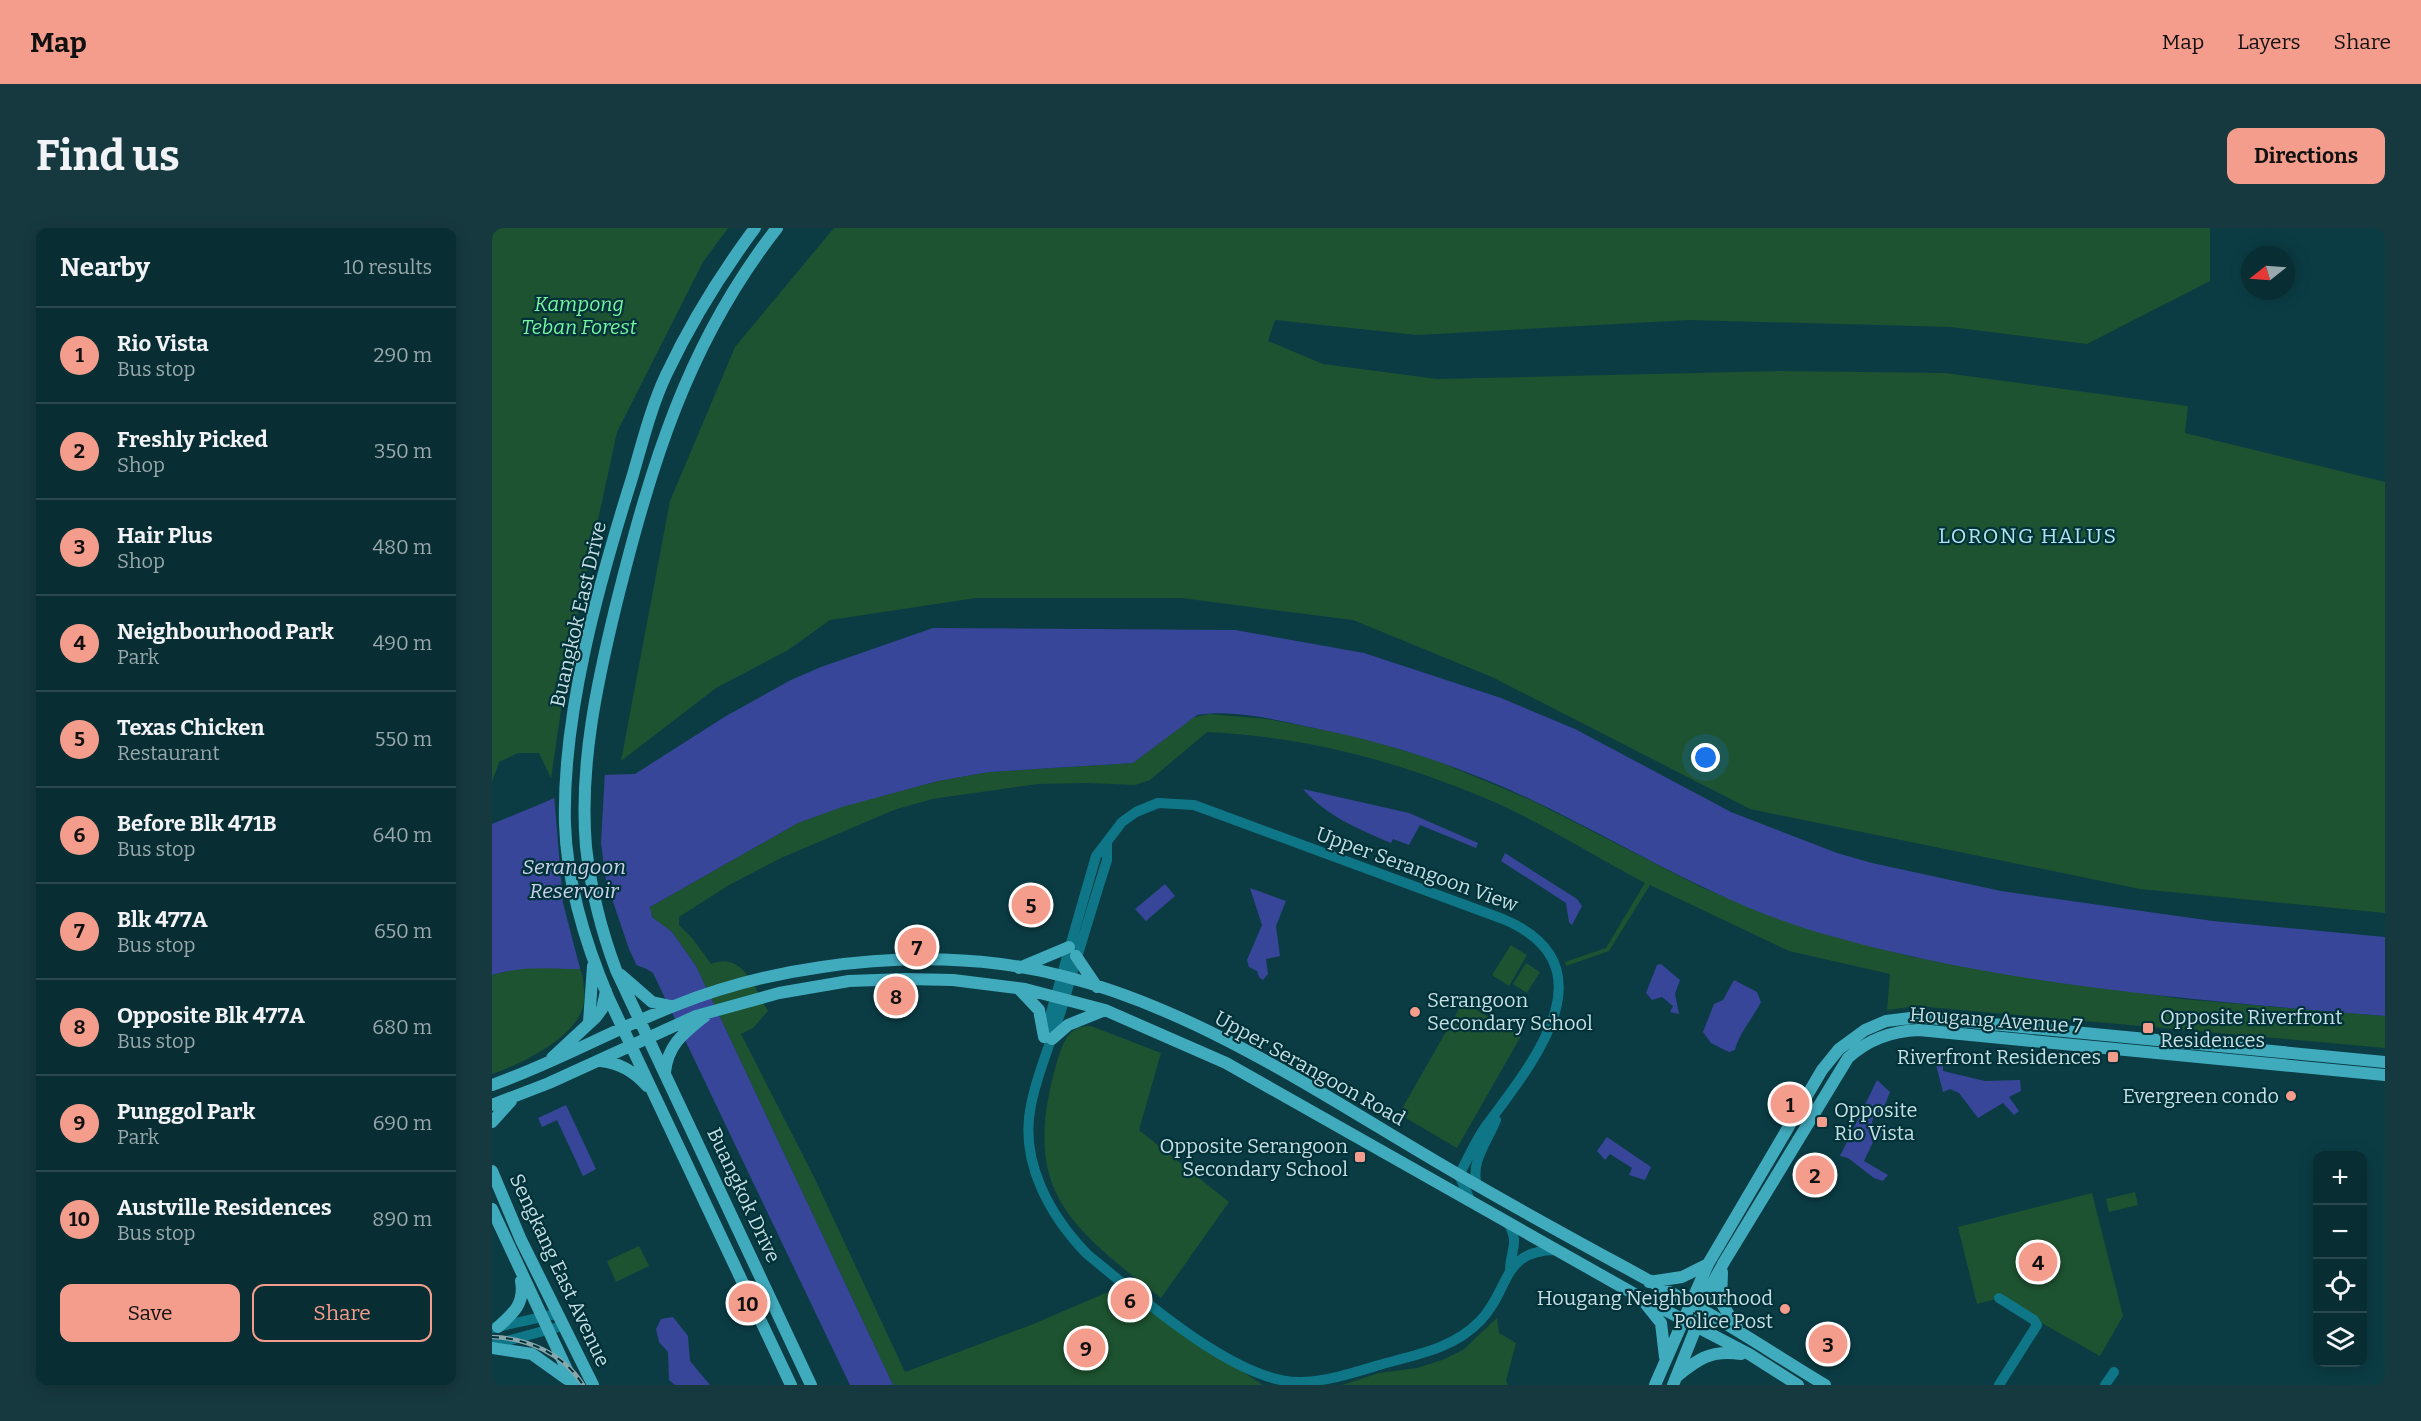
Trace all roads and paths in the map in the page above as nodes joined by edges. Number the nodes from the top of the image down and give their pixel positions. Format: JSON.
{"nodes":[{"id":1,"x":755,"y":228,"type":"edge"},
{"id":2,"x":777,"y":228,"type":"edge"},
{"id":3,"x":1072,"y":951,"type":"junction"},
{"id":4,"x":592,"y":956,"type":"junction"},
{"id":5,"x":1018,"y":968,"type":"junction"},
{"id":6,"x":616,"y":970,"type":"junction"},
{"id":7,"x":1066,"y":976,"type":"junction"},
{"id":8,"x":1098,"y":987,"type":"junction"},
{"id":9,"x":1018,"y":988,"type":"junction"},
{"id":10,"x":608,"y":995,"type":"junction"},
{"id":11,"x":1060,"y":999,"type":"junction"},
{"id":12,"x":674,"y":1006,"type":"junction"},
{"id":13,"x":1105,"y":1010,"type":"junction"},
{"id":14,"x":711,"y":1012,"type":"junction"},
{"id":15,"x":589,"y":1022,"type":"junction"},
{"id":16,"x":640,"y":1022,"type":"junction"},
{"id":17,"x":625,"y":1030,"type":"junction"},
{"id":18,"x":647,"y":1036,"type":"junction"},
{"id":19,"x":1048,"y":1038,"type":"junction"},
{"id":20,"x":632,"y":1044,"type":"junction"},
{"id":21,"x":599,"y":1061,"type":"junction"},
{"id":22,"x":2385,"y":1062,"type":"edge"},
{"id":23,"x":543,"y":1066,"type":"junction"},
{"id":24,"x":665,"y":1072,"type":"junction"},
{"id":25,"x":2385,"y":1075,"type":"edge"},
{"id":26,"x":492,"y":1085,"type":"edge"},
{"id":27,"x":654,"y":1093,"type":"junction"},
{"id":28,"x":517,"y":1097,"type":"junction"},
{"id":29,"x":492,"y":1105,"type":"edge"},
{"id":30,"x":1498,"y":1114,"type":"junction"},
{"id":31,"x":492,"y":1122,"type":"edge"},
{"id":32,"x":492,"y":1171,"type":"edge"},
{"id":33,"x":1459,"y":1175,"type":"junction"},
{"id":34,"x":1477,"y":1185,"type":"junction"},
{"id":35,"x":1472,"y":1202,"type":"junction"},
{"id":36,"x":492,"y":1209,"type":"edge"},
{"id":37,"x":1505,"y":1219,"type":"junction"},
{"id":38,"x":1558,"y":1250,"type":"junction"},
{"id":39,"x":1724,"y":1262,"type":"junction"},
{"id":40,"x":1708,"y":1264,"type":"junction"},
{"id":41,"x":519,"y":1271,"type":"junction"},
{"id":42,"x":1510,"y":1271,"type":"junction"},
{"id":43,"x":1650,"y":1282,"type":"junction"},
{"id":44,"x":1638,"y":1296,"type":"junction"},
{"id":45,"x":1999,"y":1298,"type":"dead end"},
{"id":46,"x":1688,"y":1303,"type":"junction"},
{"id":47,"x":1703,"y":1310,"type":"junction"},
{"id":48,"x":556,"y":1314,"type":"junction"},
{"id":49,"x":541,"y":1318,"type":"junction"},
{"id":50,"x":1690,"y":1323,"type":"junction"},
{"id":51,"x":562,"y":1326,"type":"junction"},
{"id":52,"x":495,"y":1327,"type":"edge"},
{"id":53,"x":546,"y":1330,"type":"junction"},
{"id":54,"x":1743,"y":1334,"type":"junction"},
{"id":55,"x":492,"y":1347,"type":"edge"},
{"id":56,"x":1749,"y":1354,"type":"junction"},
{"id":57,"x":1665,"y":1357,"type":"junction"},
{"id":58,"x":2114,"y":1372,"type":"dead end"},
{"id":59,"x":1675,"y":1381,"type":"edge"},
{"id":60,"x":573,"y":1384,"type":"edge"},
{"id":61,"x":593,"y":1385,"type":"edge"},
{"id":62,"x":791,"y":1385,"type":"edge"},
{"id":63,"x":811,"y":1385,"type":"edge"},
{"id":64,"x":1654,"y":1385,"type":"edge"},
{"id":65,"x":1798,"y":1385,"type":"edge"},
{"id":66,"x":1825,"y":1385,"type":"edge"},
{"id":67,"x":1999,"y":1385,"type":"edge"},
{"id":68,"x":2105,"y":1385,"type":"edge"}],
"edges":[{"from":1,"to":4,"type":"main road","name":"Buangkok East Drive"},
{"from":2,"to":6,"type":"main road","name":"Buangkok East Drive"},
{"from":3,"to":5,"type":"main road"},
{"from":3,"to":7,"type":"street","name":"Upper Serangoon View"},
{"from":3,"to":8,"type":"main road"},
{"from":3,"to":30,"type":"street","name":"Upper Serangoon View"},
{"from":4,"to":10,"type":"main road","name":"Buangkok East Drive"},
{"from":4,"to":15,"type":"main road"},
{"from":5,"to":7,"type":"main road","name":"Upper Serangoon Road"},
{"from":5,"to":12,"type":"main road","name":"Upper Serangoon Road"},
{"from":6,"to":12,"type":"main road"},
{"from":6,"to":16,"type":"main road","name":"Buangkok East Drive"},
{"from":7,"to":8,"type":"main road","name":"Upper Serangoon Road"},
{"from":7,"to":11,"type":"street","name":"Upper Serangoon View"},
{"from":8,"to":33,"type":"main road","name":"Upper Serangoon Road"},
{"from":9,"to":11,"type":"main road","name":"Upper Serangoon Road"},
{"from":9,"to":14,"type":"main road","name":"Upper Serangoon Road"},
{"from":9,"to":19,"type":"main road"},
{"from":10,"to":15,"type":"main road"},
{"from":10,"to":17,"type":"main road","name":"Buangkok East Drive"},
{"from":11,"to":13,"type":"main road","name":"Upper Serangoon Road"},
{"from":11,"to":19,"type":"street","name":"Upper Serangoon View"},
{"from":12,"to":16,"type":"main road","name":"Upper Serangoon Road"},
{"from":13,"to":19,"type":"main road"},
{"from":13,"to":35,"type":"main road","name":"Upper Serangoon Road"},
{"from":14,"to":18,"type":"main road","name":"Upper Serangoon Road"},
{"from":14,"to":24,"type":"main road"},
{"from":15,"to":23,"type":"main road"},
{"from":16,"to":17,"type":"main road","name":"Upper Serangoon Road"},
{"from":16,"to":18,"type":"main road","name":"Buangkok Drive"},
{"from":17,"to":20,"type":"main road","name":"Buangkok Drive"},
{"from":17,"to":23,"type":"main road","name":"Upper Serangoon Road"},
{"from":18,"to":20,"type":"main road","name":"Upper Serangoon Road"},
{"from":18,"to":24,"type":"main road","name":"Buangkok Drive"},
{"from":19,"to":42,"type":"street","name":"Upper Serangoon View"},
{"from":20,"to":21,"type":"main road","name":"Upper Serangoon Road"},
{"from":20,"to":27,"type":"main road","name":"Buangkok Drive"},
{"from":21,"to":27,"type":"main road"},
{"from":21,"to":28,"type":"main road","name":"Upper Serangoon Road"},
{"from":22,"to":40,"type":"main road","name":"Hougang Avenue 7"},
{"from":23,"to":26,"type":"main road","name":"Upper Serangoon Road"},
{"from":24,"to":63,"type":"main road","name":"Buangkok Drive"},
{"from":25,"to":39,"type":"main road","name":"Hougang Avenue 7"},
{"from":27,"to":62,"type":"main road","name":"Buangkok Drive"},
{"from":28,"to":29,"type":"main road"},
{"from":28,"to":31,"type":"main road"},
{"from":30,"to":33,"type":"street","name":"Upper Serangoon View"},
{"from":30,"to":34,"type":"street","name":"Upper Serangoon View"},
{"from":32,"to":48,"type":"main road","name":"Sengkang East Avenue"},
{"from":33,"to":34,"type":"main road","name":"Upper Serangoon Road"},
{"from":33,"to":35,"type":"street"},
{"from":34,"to":43,"type":"main road","name":"Upper Serangoon Road"},
{"from":35,"to":37,"type":"main road","name":"Upper Serangoon Road"},
{"from":36,"to":41,"type":"main road","name":"Sengkang East Avenue"},
{"from":37,"to":38,"type":"main road","name":"Upper Serangoon Road"},
{"from":37,"to":42,"type":"street"},
{"from":38,"to":42,"type":"street"},
{"from":38,"to":44,"type":"main road","name":"Upper Serangoon Road"},
{"from":39,"to":47,"type":"main road","name":"Hougang Avenue 7"},
{"from":39,"to":54,"type":"main road"},
{"from":40,"to":43,"type":"main road"},
{"from":40,"to":46,"type":"main road","name":"Hougang Avenue 7"},
{"from":41,"to":49,"type":"main road","name":"Sengkang East Avenue"},
{"from":41,"to":52,"type":"main road"},
{"from":43,"to":46,"type":"main road","name":"Upper Serangoon Road"},
{"from":44,"to":50,"type":"main road","name":"Upper Serangoon Road"},
{"from":44,"to":57,"type":"main road"},
{"from":45,"to":67,"type":"street"},
{"from":46,"to":47,"type":"main road","name":"Upper Serangoon Road"},
{"from":46,"to":50,"type":"main road","name":"Hougang Avenue 7"},
{"from":47,"to":50,"type":"main road","name":"Hougang Avenue 7"},
{"from":47,"to":54,"type":"main road","name":"Upper Serangoon Road"},
{"from":48,"to":49,"type":"street"},
{"from":48,"to":51,"type":"main road","name":"Sengkang East Avenue"},
{"from":49,"to":52,"type":"street"},
{"from":49,"to":53,"type":"main road","name":"Sengkang East Avenue"},
{"from":50,"to":56,"type":"main road","name":"Upper Serangoon Road"},
{"from":50,"to":57,"type":"main road"},
{"from":50,"to":59,"type":"main road"},
{"from":51,"to":53,"type":"street"},
{"from":51,"to":61,"type":"main road","name":"Sengkang East Avenue"},
{"from":53,"to":55,"type":"street"},
{"from":53,"to":60,"type":"main road","name":"Sengkang East Avenue"},
{"from":54,"to":66,"type":"main road","name":"Upper Serangoon Road"},
{"from":55,"to":60,"type":"main road"},
{"from":56,"to":59,"type":"main road"},
{"from":56,"to":65,"type":"main road","name":"Upper Serangoon Road"},
{"from":57,"to":64,"type":"main road"},
{"from":58,"to":68,"type":"street"}]}
